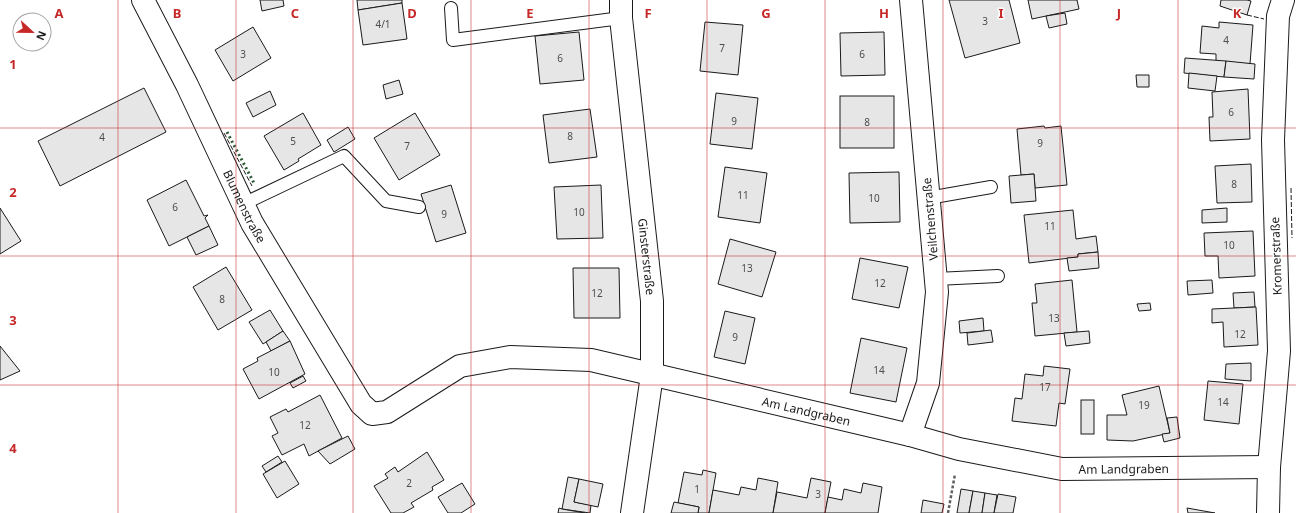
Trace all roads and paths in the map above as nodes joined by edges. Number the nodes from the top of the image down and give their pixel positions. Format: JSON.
{"nodes":[{"id":1,"x":143,"y":0,"type":"edge"},
{"id":2,"x":910,"y":0,"type":"edge"},
{"id":3,"x":1283,"y":0,"type":"edge"},
{"id":4,"x":451,"y":8,"type":"dead end"},
{"id":5,"x":621,"y":9,"type":"edge"},
{"id":6,"x":991,"y":187,"type":"dead end"},
{"id":7,"x":928,"y":198,"type":"junction"},
{"id":8,"x":243,"y":204,"type":"junction"},
{"id":9,"x":419,"y":207,"type":"dead end"},
{"id":10,"x":998,"y":276,"type":"dead end"},
{"id":11,"x":936,"y":279,"type":"junction"},
{"id":12,"x":652,"y":376,"type":"junction"},
{"id":13,"x":361,"y":404,"type":"joint"},
{"id":14,"x":910,"y":435,"type":"junction"},
{"id":15,"x":959,"y":449,"type":"junction"},
{"id":16,"x":1269,"y":467,"type":"junction"},
{"id":17,"x":632,"y":513,"type":"edge"},
{"id":18,"x":948,"y":513,"type":"edge"},
{"id":19,"x":1268,"y":513,"type":"edge"}],
"edges":[{"from":1,"to":8,"type":"street","name":"Blumenstraße"},
{"from":2,"to":7,"type":"street","name":"Veilchenstraße"},
{"from":3,"to":16,"type":"street","name":"Kromerstraße"},
{"from":4,"to":5,"type":"lane"},
{"from":5,"to":12,"type":"street","name":"Ginsterstraße"},
{"from":6,"to":7,"type":"lane"},
{"from":7,"to":11,"type":"street","name":"Veilchenstraße"},
{"from":8,"to":9,"type":"lane"},
{"from":8,"to":13,"type":"street","name":"Blumenstraße"},
{"from":10,"to":11,"type":"lane"},
{"from":11,"to":14,"type":"street","name":"Veilchenstraße"},
{"from":12,"to":13,"type":"street","name":"Am Landgraben"},
{"from":12,"to":14,"type":"street","name":"Am Landgraben"},
{"from":12,"to":17,"type":"street","name":"Ginsterstraße"},
{"from":14,"to":15,"type":"street","name":"Am Landgraben"},
{"from":15,"to":16,"type":"street","name":"Am Landgraben"},
{"from":15,"to":18,"type":"path"},
{"from":16,"to":19,"type":"street","name":"Kromerstraße"}]}
